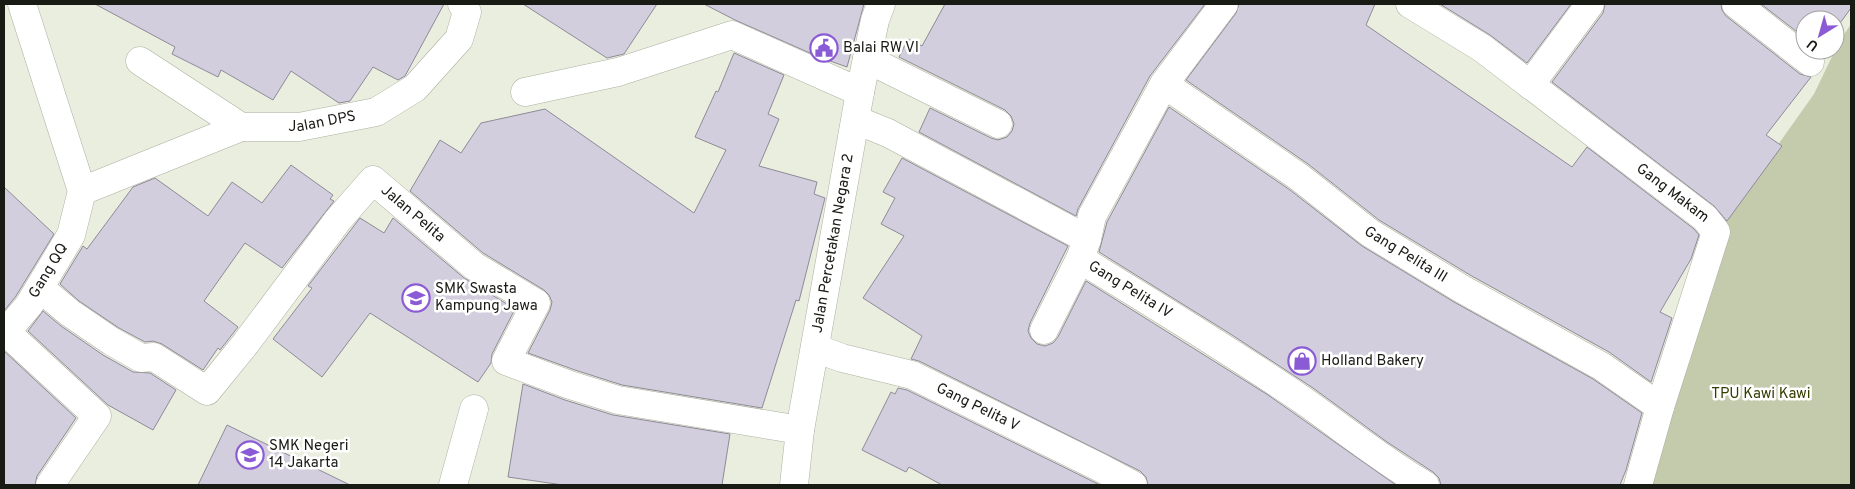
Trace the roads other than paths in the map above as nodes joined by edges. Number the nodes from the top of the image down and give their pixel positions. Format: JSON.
{"nodes":[{"id":1,"x":22,"y":4,"type":"edge"},
{"id":2,"x":462,"y":4,"type":"edge"},
{"id":3,"x":881,"y":4,"type":"edge"},
{"id":4,"x":1224,"y":4,"type":"edge"},
{"id":5,"x":1410,"y":4,"type":"edge"},
{"id":6,"x":1590,"y":4,"type":"edge"},
{"id":7,"x":1736,"y":4,"type":"edge"},
{"id":8,"x":867,"y":59,"type":"junction"},
{"id":9,"x":140,"y":61,"type":"dead end"},
{"id":10,"x":1810,"y":62,"type":"dead end"},
{"id":11,"x":1164,"y":84,"type":"junction"},
{"id":12,"x":1530,"y":85,"type":"junction"},
{"id":13,"x":525,"y":92,"type":"dead end"},
{"id":14,"x":860,"y":92,"type":"junction"},
{"id":15,"x":856,"y":120,"type":"junction"},
{"id":16,"x":998,"y":124,"type":"dead end"},
{"id":17,"x":241,"y":127,"type":"junction"},
{"id":18,"x":82,"y":191,"type":"junction"},
{"id":19,"x":1083,"y":249,"type":"junction"},
{"id":20,"x":40,"y":288,"type":"junction"},
{"id":21,"x":1044,"y":330,"type":"dead end"},
{"id":22,"x":815,"y":348,"type":"junction"},
{"id":23,"x":1660,"y":407,"type":"junction"},
{"id":24,"x":474,"y":409,"type":"dead end"},
{"id":25,"x":800,"y":430,"type":"junction"},
{"id":26,"x":50,"y":485,"type":"edge"},
{"id":27,"x":453,"y":485,"type":"edge"},
{"id":28,"x":794,"y":485,"type":"edge"},
{"id":29,"x":1133,"y":485,"type":"edge"},
{"id":30,"x":1425,"y":485,"type":"edge"},
{"id":31,"x":1638,"y":485,"type":"edge"}],
"edges":[{"from":1,"to":18,"type":"street"},
{"from":2,"to":17,"type":"street","name":"Jalan DPS"},
{"from":3,"to":8,"type":"street","name":"Jalan Percetakan Negara 2"},
{"from":4,"to":11,"type":"street","name":"Gang Pelita IV"},
{"from":5,"to":12,"type":"street","name":"Gang Makam"},
{"from":6,"to":12,"type":"street"},
{"from":7,"to":10,"type":"street"},
{"from":8,"to":14,"type":"street","name":"Jalan Percetakan Negara 2"},
{"from":8,"to":16,"type":"street"},
{"from":9,"to":17,"type":"street"},
{"from":11,"to":19,"type":"street","name":"Gang Pelita IV"},
{"from":11,"to":23,"type":"street","name":"Gang Pelita III"},
{"from":12,"to":23,"type":"street","name":"Gang Makam"},
{"from":13,"to":14,"type":"street"},
{"from":14,"to":15,"type":"street","name":"Jalan Percetakan Negara 2"},
{"from":15,"to":19,"type":"street"},
{"from":15,"to":22,"type":"street","name":"Jalan Percetakan Negara 2"},
{"from":17,"to":18,"type":"street"},
{"from":18,"to":20,"type":"street","name":"Gang QQ"},
{"from":19,"to":21,"type":"street"},
{"from":19,"to":30,"type":"street","name":"Gang Pelita IV"},
{"from":20,"to":25,"type":"street","name":"Jalan Pelita"},
{"from":20,"to":26,"type":"street","name":"Gang QQ"},
{"from":22,"to":25,"type":"street","name":"Jalan Percetakan Negara 2"},
{"from":22,"to":29,"type":"street","name":"Gang Pelita V"},
{"from":23,"to":31,"type":"street","name":"Gang Makam"},
{"from":24,"to":27,"type":"street"},
{"from":25,"to":28,"type":"street","name":"Jalan Percetakan Negara 2"}]}
